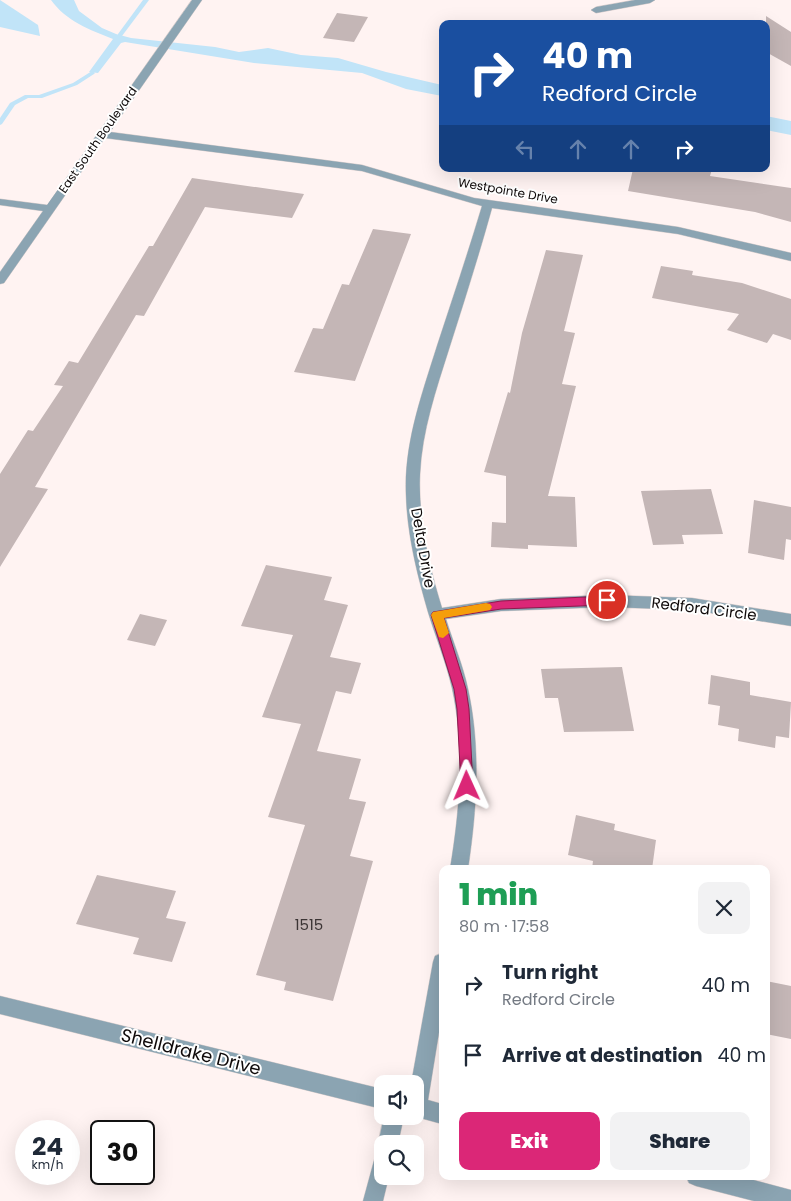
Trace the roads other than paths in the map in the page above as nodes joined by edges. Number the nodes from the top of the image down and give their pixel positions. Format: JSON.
{"nodes":[{"id":1,"x":197,"y":0,"type":"edge"},
{"id":2,"x":650,"y":0,"type":"edge"},
{"id":3,"x":596,"y":10,"type":"dead end"},
{"id":4,"x":102,"y":134,"type":"junction"},
{"id":5,"x":0,"y":202,"type":"edge"},
{"id":6,"x":488,"y":204,"type":"junction"},
{"id":7,"x":50,"y":209,"type":"junction"},
{"id":8,"x":791,"y":257,"type":"edge"},
{"id":9,"x":0,"y":280,"type":"edge"},
{"id":10,"x":437,"y":615,"type":"junction"},
{"id":11,"x":791,"y":620,"type":"edge"},
{"id":12,"x":460,"y":865,"type":"edge"},
{"id":13,"x":439,"y":979,"type":"edge"},
{"id":14,"x":0,"y":1005,"type":"edge"},
{"id":15,"x":422,"y":1075,"type":"edge"},
{"id":16,"x":374,"y":1097,"type":"edge"},
{"id":17,"x":424,"y":1109,"type":"edge"},
{"id":18,"x":439,"y":1113,"type":"edge"},
{"id":19,"x":712,"y":1180,"type":"edge"},
{"id":20,"x":377,"y":1185,"type":"edge"},
{"id":21,"x":791,"y":1200,"type":"edge"},
{"id":22,"x":373,"y":1201,"type":"edge"}],
"edges":[{"from":1,"to":4,"type":"street","name":"East South Boulevard"},
{"from":2,"to":3,"type":"street"},
{"from":4,"to":6,"type":"street","name":"Westpointe Drive"},
{"from":4,"to":7,"type":"street","name":"East South Boulevard"},
{"from":5,"to":7,"type":"street"},
{"from":6,"to":8,"type":"street","name":"Westpointe Drive"},
{"from":6,"to":10,"type":"street","name":"Delta Drive"},
{"from":7,"to":9,"type":"street","name":"East South Boulevard"},
{"from":10,"to":11,"type":"street","name":"Redford Circle"},
{"from":10,"to":12,"type":"street","name":"Delta Drive"},
{"from":13,"to":15,"type":"street"},
{"from":14,"to":16,"type":"street","name":"Shelldrake Drive"},
{"from":17,"to":18,"type":"street"},
{"from":19,"to":21,"type":"street"},
{"from":20,"to":22,"type":"street"}]}
